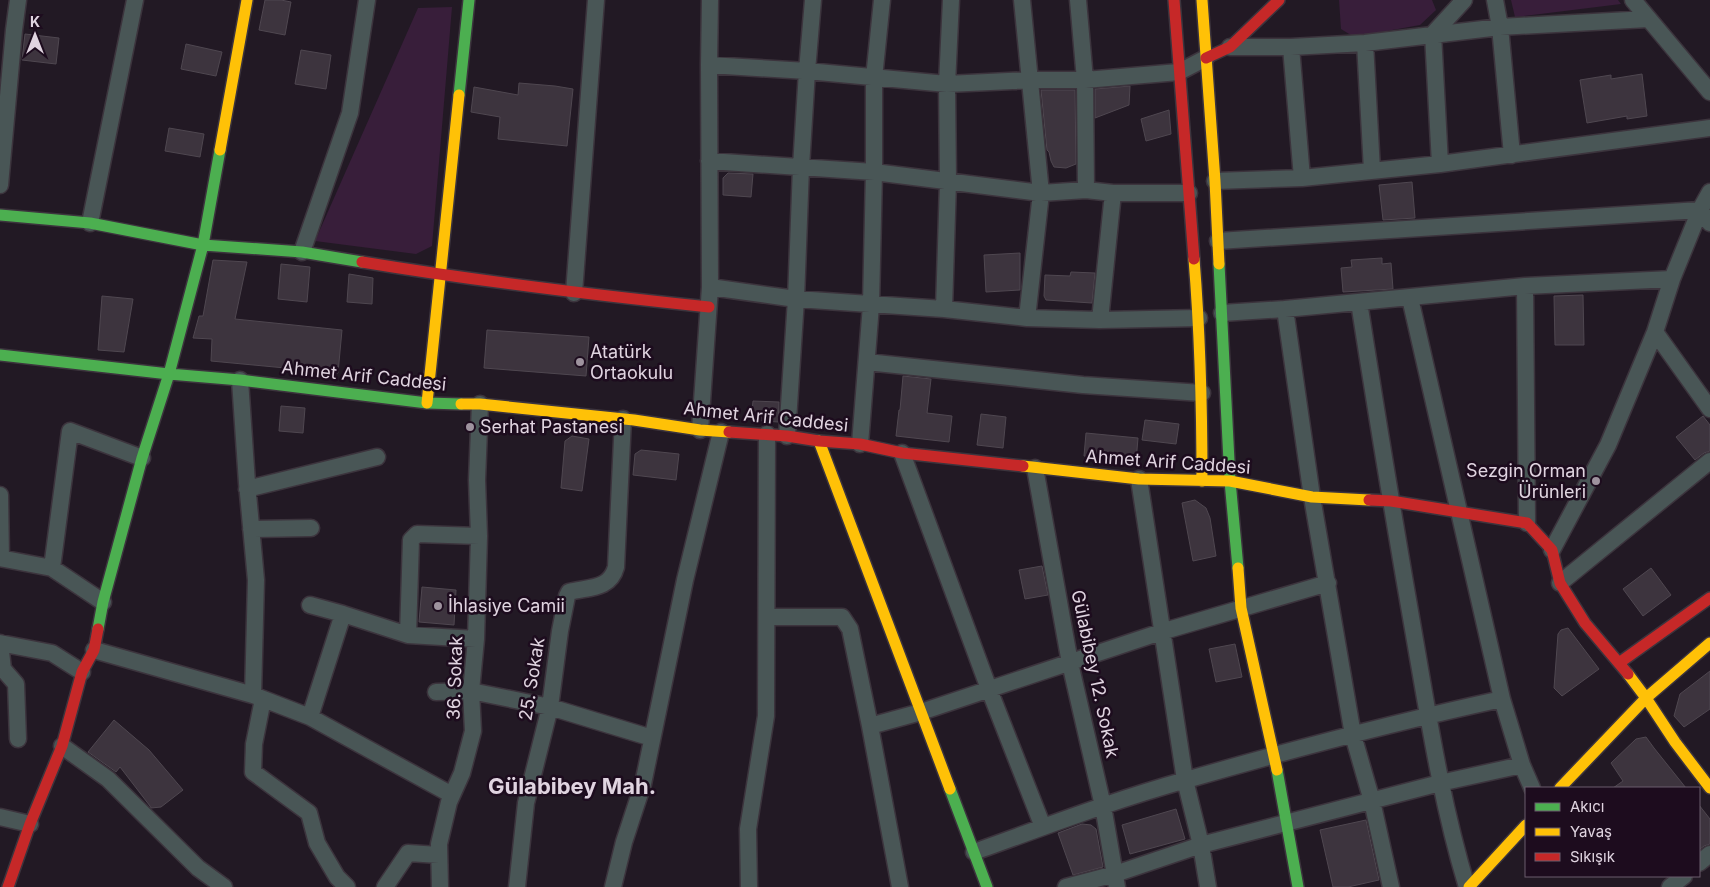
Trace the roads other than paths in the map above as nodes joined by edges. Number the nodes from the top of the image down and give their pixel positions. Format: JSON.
{"nodes":[{"id":1,"x":18,"y":0,"type":"edge"},
{"id":2,"x":135,"y":0,"type":"edge"},
{"id":3,"x":247,"y":0,"type":"edge"},
{"id":4,"x":367,"y":0,"type":"edge"},
{"id":5,"x":469,"y":0,"type":"edge"},
{"id":6,"x":596,"y":0,"type":"edge"},
{"id":7,"x":710,"y":0,"type":"edge"},
{"id":8,"x":814,"y":0,"type":"edge"},
{"id":9,"x":882,"y":0,"type":"edge"},
{"id":10,"x":951,"y":0,"type":"edge"},
{"id":11,"x":1022,"y":0,"type":"edge"},
{"id":12,"x":1078,"y":0,"type":"edge"},
{"id":13,"x":1174,"y":0,"type":"edge"},
{"id":14,"x":1202,"y":0,"type":"edge"},
{"id":15,"x":1279,"y":0,"type":"edge"},
{"id":16,"x":1495,"y":0,"type":"edge"},
{"id":17,"x":1633,"y":0,"type":"edge"},
{"id":18,"x":1454,"y":4,"type":"edge"},
{"id":19,"x":1648,"y":19,"type":"junction"},
{"id":20,"x":1500,"y":26,"type":"junction"},
{"id":21,"x":7,"y":29,"type":"edge"},
{"id":22,"x":1433,"y":34,"type":"junction"},
{"id":23,"x":1365,"y":44,"type":"junction"},
{"id":24,"x":1230,"y":47,"type":"junction"},
{"id":25,"x":1291,"y":47,"type":"junction"},
{"id":26,"x":1206,"y":58,"type":"junction"},
{"id":27,"x":709,"y":65,"type":"junction"},
{"id":28,"x":807,"y":71,"type":"junction"},
{"id":29,"x":1179,"y":72,"type":"junction"},
{"id":30,"x":874,"y":78,"type":"junction"},
{"id":31,"x":1031,"y":80,"type":"junction"},
{"id":32,"x":1085,"y":80,"type":"junction"},
{"id":33,"x":947,"y":84,"type":"junction"},
{"id":34,"x":1710,"y":92,"type":"edge"},
{"id":35,"x":1710,"y":128,"type":"edge"},
{"id":36,"x":1512,"y":155,"type":"junction"},
{"id":37,"x":709,"y":161,"type":"junction"},
{"id":38,"x":1440,"y":164,"type":"junction"},
{"id":39,"x":801,"y":167,"type":"junction"},
{"id":40,"x":1372,"y":170,"type":"junction"},
{"id":41,"x":874,"y":172,"type":"junction"},
{"id":42,"x":1302,"y":178,"type":"junction"},
{"id":43,"x":1215,"y":181,"type":"junction"},
{"id":44,"x":948,"y":182,"type":"junction"},
{"id":45,"x":0,"y":185,"type":"edge"},
{"id":46,"x":1086,"y":190,"type":"junction"},
{"id":47,"x":1189,"y":192,"type":"junction"},
{"id":48,"x":1710,"y":192,"type":"edge"},
{"id":49,"x":1041,"y":193,"type":"junction"},
{"id":50,"x":1113,"y":193,"type":"junction"},
{"id":51,"x":1700,"y":210,"type":"junction"},
{"id":52,"x":0,"y":215,"type":"edge"},
{"id":53,"x":90,"y":223,"type":"junction"},
{"id":54,"x":1710,"y":223,"type":"edge"},
{"id":55,"x":1218,"y":241,"type":"junction"},
{"id":56,"x":203,"y":245,"type":"junction"},
{"id":57,"x":302,"y":252,"type":"junction"},
{"id":58,"x":439,"y":275,"type":"junction"},
{"id":59,"x":1672,"y":279,"type":"junction"},
{"id":60,"x":1525,"y":286,"type":"junction"},
{"id":61,"x":710,"y":287,"type":"junction"},
{"id":62,"x":574,"y":293,"type":"junction"},
{"id":63,"x":1410,"y":298,"type":"junction"},
{"id":64,"x":796,"y":299,"type":"junction"},
{"id":65,"x":1359,"y":302,"type":"junction"},
{"id":66,"x":871,"y":305,"type":"junction"},
{"id":67,"x":709,"y":307,"type":"junction"},
{"id":68,"x":944,"y":309,"type":"junction"},
{"id":69,"x":1285,"y":309,"type":"junction"},
{"id":70,"x":1222,"y":313,"type":"junction"},
{"id":71,"x":1027,"y":318,"type":"junction"},
{"id":72,"x":1199,"y":318,"type":"junction"},
{"id":73,"x":1100,"y":320,"type":"junction"},
{"id":74,"x":1655,"y":332,"type":"junction"},
{"id":75,"x":0,"y":355,"type":"edge"},
{"id":76,"x":867,"y":362,"type":"junction"},
{"id":77,"x":169,"y":374,"type":"junction"},
{"id":78,"x":240,"y":380,"type":"junction"},
{"id":79,"x":1202,"y":393,"type":"junction"},
{"id":80,"x":427,"y":403,"type":"junction"},
{"id":81,"x":480,"y":404,"type":"junction"},
{"id":82,"x":1710,"y":409,"type":"edge"},
{"id":83,"x":623,"y":419,"type":"junction"},
{"id":84,"x":700,"y":430,"type":"junction"},
{"id":85,"x":721,"y":432,"type":"junction"},
{"id":86,"x":767,"y":434,"type":"junction"},
{"id":87,"x":788,"y":436,"type":"junction"},
{"id":88,"x":819,"y":442,"type":"junction"},
{"id":89,"x":860,"y":444,"type":"junction"},
{"id":90,"x":902,"y":453,"type":"junction"},
{"id":91,"x":377,"y":457,"type":"dead end"},
{"id":92,"x":142,"y":458,"type":"junction"},
{"id":93,"x":1710,"y":461,"type":"edge"},
{"id":94,"x":1035,"y":468,"type":"junction"},
{"id":95,"x":1139,"y":480,"type":"junction"},
{"id":96,"x":1202,"y":481,"type":"junction"},
{"id":97,"x":1230,"y":481,"type":"junction"},
{"id":98,"x":247,"y":489,"type":"junction"},
{"id":99,"x":0,"y":495,"type":"edge"},
{"id":100,"x":1312,"y":497,"type":"junction"},
{"id":101,"x":1391,"y":501,"type":"junction"},
{"id":102,"x":1458,"y":512,"type":"junction"},
{"id":103,"x":1527,"y":523,"type":"junction"},
{"id":104,"x":310,"y":528,"type":"dead end"},
{"id":105,"x":251,"y":529,"type":"junction"},
{"id":106,"x":479,"y":536,"type":"junction"},
{"id":107,"x":1552,"y":550,"type":"junction"},
{"id":108,"x":1,"y":558,"type":"edge"},
{"id":109,"x":52,"y":568,"type":"junction"},
{"id":110,"x":1328,"y":583,"type":"junction"},
{"id":111,"x":1560,"y":583,"type":"junction"},
{"id":112,"x":1710,"y":598,"type":"edge"},
{"id":113,"x":103,"y":602,"type":"junction"},
{"id":114,"x":310,"y":605,"type":"dead end"},
{"id":115,"x":1241,"y":608,"type":"junction"},
{"id":116,"x":343,"y":614,"type":"junction"},
{"id":117,"x":767,"y":617,"type":"junction"},
{"id":118,"x":1162,"y":632,"type":"junction"},
{"id":119,"x":408,"y":635,"type":"junction"},
{"id":120,"x":476,"y":639,"type":"junction"},
{"id":121,"x":1710,"y":643,"type":"edge"},
{"id":122,"x":94,"y":650,"type":"junction"},
{"id":123,"x":1070,"y":663,"type":"junction"},
{"id":124,"x":1619,"y":663,"type":"junction"},
{"id":125,"x":82,"y":672,"type":"junction"},
{"id":126,"x":989,"y":689,"type":"junction"},
{"id":127,"x":471,"y":691,"type":"junction"},
{"id":128,"x":436,"y":692,"type":"dead end"},
{"id":129,"x":258,"y":697,"type":"junction"},
{"id":130,"x":1646,"y":698,"type":"junction"},
{"id":131,"x":1502,"y":699,"type":"junction"},
{"id":132,"x":550,"y":707,"type":"junction"},
{"id":133,"x":921,"y":712,"type":"junction"},
{"id":134,"x":1428,"y":715,"type":"junction"},
{"id":135,"x":310,"y":717,"type":"junction"},
{"id":136,"x":870,"y":726,"type":"junction"},
{"id":137,"x":1353,"y":735,"type":"junction"},
{"id":138,"x":652,"y":738,"type":"junction"},
{"id":139,"x":18,"y":739,"type":"dead end"},
{"id":140,"x":62,"y":746,"type":"junction"},
{"id":141,"x":1274,"y":756,"type":"junction"},
{"id":142,"x":1522,"y":765,"type":"junction"},
{"id":143,"x":1185,"y":780,"type":"junction"},
{"id":144,"x":1440,"y":783,"type":"junction"},
{"id":145,"x":1532,"y":787,"type":"edge"},
{"id":146,"x":1561,"y":787,"type":"edge"},
{"id":147,"x":1710,"y":788,"type":"edge"},
{"id":148,"x":452,"y":795,"type":"junction"},
{"id":149,"x":1372,"y":801,"type":"junction"},
{"id":150,"x":1103,"y":806,"type":"junction"},
{"id":151,"x":0,"y":818,"type":"edge"},
{"id":152,"x":1285,"y":822,"type":"junction"},
{"id":153,"x":30,"y":824,"type":"junction"},
{"id":154,"x":1525,"y":826,"type":"edge"},
{"id":155,"x":1043,"y":827,"type":"junction"},
{"id":156,"x":1202,"y":845,"type":"junction"},
{"id":157,"x":974,"y":852,"type":"junction"},
{"id":158,"x":1710,"y":854,"type":"edge"},
{"id":159,"x":439,"y":855,"type":"junction"},
{"id":160,"x":1700,"y":862,"type":"edge"},
{"id":161,"x":1116,"y":880,"type":"edge"},
{"id":162,"x":8,"y":887,"type":"edge"},
{"id":163,"x":224,"y":887,"type":"edge"},
{"id":164,"x":347,"y":887,"type":"edge"},
{"id":165,"x":385,"y":887,"type":"edge"},
{"id":166,"x":440,"y":887,"type":"edge"},
{"id":167,"x":518,"y":887,"type":"edge"},
{"id":168,"x":613,"y":887,"type":"edge"},
{"id":169,"x":749,"y":887,"type":"edge"},
{"id":170,"x":900,"y":887,"type":"edge"},
{"id":171,"x":986,"y":887,"type":"edge"},
{"id":172,"x":1066,"y":887,"type":"edge"},
{"id":173,"x":1208,"y":887,"type":"edge"},
{"id":174,"x":1298,"y":887,"type":"edge"},
{"id":175,"x":1391,"y":887,"type":"edge"},
{"id":176,"x":1468,"y":887,"type":"edge"}],
"edges":[{"from":1,"to":21,"type":"street"},
{"from":2,"to":53,"type":"street"},
{"from":3,"to":56,"type":"street"},
{"from":4,"to":57,"type":"street"},
{"from":5,"to":58,"type":"street"},
{"from":6,"to":62,"type":"street"},
{"from":7,"to":27,"type":"street"},
{"from":8,"to":28,"type":"street"},
{"from":9,"to":30,"type":"street"},
{"from":10,"to":33,"type":"street"},
{"from":11,"to":31,"type":"street"},
{"from":12,"to":32,"type":"street"},
{"from":13,"to":29,"type":"street"},
{"from":14,"to":26,"type":"street"},
{"from":15,"to":24,"type":"street"},
{"from":16,"to":20,"type":"street"},
{"from":17,"to":19,"type":"street"},
{"from":18,"to":22,"type":"street"},
{"from":19,"to":20,"type":"street"},
{"from":19,"to":34,"type":"street"},
{"from":20,"to":22,"type":"street"},
{"from":20,"to":36,"type":"street"},
{"from":21,"to":45,"type":"street"},
{"from":22,"to":23,"type":"street"},
{"from":22,"to":38,"type":"street"},
{"from":23,"to":25,"type":"street"},
{"from":23,"to":40,"type":"street"},
{"from":24,"to":25,"type":"street"},
{"from":24,"to":26,"type":"street"},
{"from":25,"to":42,"type":"street"},
{"from":26,"to":29,"type":"street"},
{"from":26,"to":43,"type":"street"},
{"from":27,"to":28,"type":"street"},
{"from":27,"to":37,"type":"street"},
{"from":28,"to":30,"type":"street"},
{"from":28,"to":39,"type":"street"},
{"from":29,"to":32,"type":"street"},
{"from":29,"to":47,"type":"street"},
{"from":30,"to":33,"type":"street"},
{"from":30,"to":41,"type":"street"},
{"from":31,"to":32,"type":"street"},
{"from":31,"to":33,"type":"street"},
{"from":31,"to":49,"type":"street"},
{"from":32,"to":46,"type":"street"},
{"from":33,"to":44,"type":"street"},
{"from":35,"to":36,"type":"street"},
{"from":36,"to":38,"type":"street"},
{"from":37,"to":39,"type":"street"},
{"from":37,"to":61,"type":"street"},
{"from":38,"to":40,"type":"street"},
{"from":39,"to":41,"type":"street"},
{"from":39,"to":64,"type":"street"},
{"from":40,"to":42,"type":"street"},
{"from":41,"to":44,"type":"street"},
{"from":41,"to":66,"type":"street"},
{"from":42,"to":43,"type":"street"},
{"from":43,"to":55,"type":"street"},
{"from":44,"to":49,"type":"street"},
{"from":44,"to":68,"type":"street"},
{"from":46,"to":49,"type":"street"},
{"from":46,"to":50,"type":"street"},
{"from":47,"to":50,"type":"street"},
{"from":47,"to":72,"type":"street"},
{"from":48,"to":51,"type":"street"},
{"from":49,"to":71,"type":"street"},
{"from":50,"to":73,"type":"street"},
{"from":51,"to":54,"type":"street"},
{"from":51,"to":55,"type":"street"},
{"from":51,"to":59,"type":"street"},
{"from":52,"to":53,"type":"street"},
{"from":53,"to":56,"type":"street"},
{"from":55,"to":70,"type":"street"},
{"from":56,"to":57,"type":"street"},
{"from":56,"to":77,"type":"street"},
{"from":57,"to":58,"type":"street"},
{"from":58,"to":62,"type":"street"},
{"from":58,"to":80,"type":"street"},
{"from":59,"to":60,"type":"street"},
{"from":59,"to":74,"type":"street"},
{"from":60,"to":63,"type":"street"},
{"from":60,"to":103,"type":"street"},
{"from":61,"to":64,"type":"street"},
{"from":61,"to":67,"type":"street"},
{"from":62,"to":67,"type":"street"},
{"from":63,"to":65,"type":"street"},
{"from":63,"to":102,"type":"street"},
{"from":64,"to":66,"type":"street"},
{"from":64,"to":87,"type":"street"},
{"from":65,"to":69,"type":"street"},
{"from":65,"to":101,"type":"street"},
{"from":66,"to":68,"type":"street"},
{"from":66,"to":76,"type":"street"},
{"from":67,"to":84,"type":"street"},
{"from":68,"to":71,"type":"street"},
{"from":69,"to":70,"type":"street"},
{"from":69,"to":100,"type":"street"},
{"from":70,"to":97,"type":"street"},
{"from":71,"to":73,"type":"street"},
{"from":72,"to":73,"type":"street"},
{"from":72,"to":79,"type":"street"},
{"from":74,"to":82,"type":"street"},
{"from":74,"to":107,"type":"street"},
{"from":75,"to":77,"type":"street","name":"Ahmet Arif Caddesi"},
{"from":76,"to":79,"type":"street"},
{"from":76,"to":89,"type":"street"},
{"from":77,"to":78,"type":"street","name":"Ahmet Arif Caddesi"},
{"from":77,"to":92,"type":"street"},
{"from":78,"to":80,"type":"street","name":"Ahmet Arif Caddesi"},
{"from":78,"to":98,"type":"street"},
{"from":79,"to":96,"type":"street"},
{"from":80,"to":81,"type":"street","name":"Ahmet Arif Caddesi"},
{"from":81,"to":83,"type":"street","name":"Ahmet Arif Caddesi"},
{"from":81,"to":106,"type":"street","name":"36. Sokak"},
{"from":83,"to":84,"type":"street","name":"Ahmet Arif Caddesi"},
{"from":83,"to":132,"type":"street","name":"25. Sokak"},
{"from":84,"to":85,"type":"street","name":"Ahmet Arif Caddesi"},
{"from":85,"to":86,"type":"street","name":"Ahmet Arif Caddesi"},
{"from":85,"to":138,"type":"street"},
{"from":86,"to":87,"type":"street","name":"Ahmet Arif Caddesi"},
{"from":86,"to":117,"type":"street"},
{"from":87,"to":88,"type":"street","name":"Ahmet Arif Caddesi"},
{"from":88,"to":89,"type":"street","name":"Ahmet Arif Caddesi"},
{"from":88,"to":133,"type":"street"},
{"from":89,"to":90,"type":"street","name":"Ahmet Arif Caddesi"},
{"from":90,"to":94,"type":"street","name":"Ahmet Arif Caddesi"},
{"from":90,"to":126,"type":"street"},
{"from":91,"to":98,"type":"street"},
{"from":92,"to":109,"type":"street"},
{"from":92,"to":113,"type":"street"},
{"from":93,"to":111,"type":"street"},
{"from":94,"to":95,"type":"street","name":"Ahmet Arif Caddesi"},
{"from":94,"to":123,"type":"street","name":"Gülabibey 12. Sokak"},
{"from":95,"to":96,"type":"street","name":"Ahmet Arif Caddesi"},
{"from":95,"to":118,"type":"street"},
{"from":96,"to":97,"type":"street","name":"Ahmet Arif Caddesi"},
{"from":97,"to":100,"type":"street","name":"Ahmet Arif Caddesi"},
{"from":97,"to":115,"type":"street"},
{"from":98,"to":105,"type":"street"},
{"from":99,"to":108,"type":"street"},
{"from":100,"to":101,"type":"street","name":"Ahmet Arif Caddesi"},
{"from":100,"to":110,"type":"street"},
{"from":101,"to":102,"type":"street","name":"Ahmet Arif Caddesi"},
{"from":101,"to":134,"type":"street"},
{"from":102,"to":103,"type":"street","name":"Ahmet Arif Caddesi"},
{"from":102,"to":131,"type":"street"},
{"from":103,"to":107,"type":"street"},
{"from":104,"to":105,"type":"street"},
{"from":105,"to":129,"type":"street"},
{"from":106,"to":119,"type":"street"},
{"from":106,"to":120,"type":"street","name":"36. Sokak"},
{"from":107,"to":111,"type":"street"},
{"from":108,"to":109,"type":"street"},
{"from":109,"to":113,"type":"street"},
{"from":110,"to":115,"type":"street"},
{"from":110,"to":137,"type":"street"},
{"from":111,"to":124,"type":"street"},
{"from":112,"to":124,"type":"street"},
{"from":113,"to":122,"type":"street"},
{"from":114,"to":116,"type":"street"},
{"from":115,"to":118,"type":"street"},
{"from":115,"to":141,"type":"street"},
{"from":116,"to":119,"type":"street"},
{"from":116,"to":135,"type":"street"},
{"from":117,"to":136,"type":"street"},
{"from":117,"to":169,"type":"street"},
{"from":118,"to":123,"type":"street"},
{"from":118,"to":143,"type":"street"},
{"from":119,"to":120,"type":"street"},
{"from":120,"to":127,"type":"street","name":"36. Sokak"},
{"from":121,"to":130,"type":"street"},
{"from":122,"to":125,"type":"street"},
{"from":122,"to":129,"type":"street"},
{"from":123,"to":126,"type":"street"},
{"from":123,"to":150,"type":"street","name":"Gülabibey 12. Sokak"},
{"from":124,"to":130,"type":"street"},
{"from":125,"to":139,"type":"street"},
{"from":125,"to":140,"type":"street"},
{"from":126,"to":133,"type":"street"},
{"from":126,"to":155,"type":"street"},
{"from":127,"to":128,"type":"street"},
{"from":127,"to":132,"type":"street"},
{"from":127,"to":148,"type":"street","name":"36. Sokak"},
{"from":129,"to":135,"type":"street"},
{"from":129,"to":164,"type":"street"},
{"from":130,"to":146,"type":"street"},
{"from":130,"to":147,"type":"street"},
{"from":131,"to":134,"type":"street"},
{"from":131,"to":142,"type":"street"},
{"from":132,"to":138,"type":"street"},
{"from":132,"to":167,"type":"street","name":"25. Sokak"},
{"from":133,"to":136,"type":"street"},
{"from":133,"to":157,"type":"street"},
{"from":134,"to":137,"type":"street"},
{"from":134,"to":144,"type":"street"},
{"from":135,"to":148,"type":"street"},
{"from":136,"to":170,"type":"street"},
{"from":137,"to":141,"type":"street"},
{"from":137,"to":149,"type":"street"},
{"from":138,"to":168,"type":"street"},
{"from":140,"to":153,"type":"street"},
{"from":140,"to":163,"type":"street"},
{"from":141,"to":143,"type":"street"},
{"from":141,"to":152,"type":"street"},
{"from":142,"to":144,"type":"street"},
{"from":142,"to":145,"type":"street"},
{"from":143,"to":150,"type":"street"},
{"from":143,"to":156,"type":"street"},
{"from":144,"to":149,"type":"street"},
{"from":144,"to":176,"type":"street"},
{"from":148,"to":159,"type":"street","name":"36. Sokak"},
{"from":149,"to":152,"type":"street"},
{"from":149,"to":175,"type":"street"},
{"from":150,"to":155,"type":"street"},
{"from":150,"to":161,"type":"street","name":"Gülabibey 12. Sokak"},
{"from":151,"to":153,"type":"street"},
{"from":152,"to":156,"type":"street"},
{"from":152,"to":174,"type":"street"},
{"from":153,"to":162,"type":"street"},
{"from":154,"to":176,"type":"street"},
{"from":155,"to":157,"type":"street"},
{"from":156,"to":161,"type":"street"},
{"from":156,"to":173,"type":"street"},
{"from":157,"to":171,"type":"street"},
{"from":158,"to":160,"type":"street"},
{"from":159,"to":165,"type":"street"},
{"from":159,"to":166,"type":"street","name":"36. Sokak"},
{"from":161,"to":172,"type":"street"}]}
